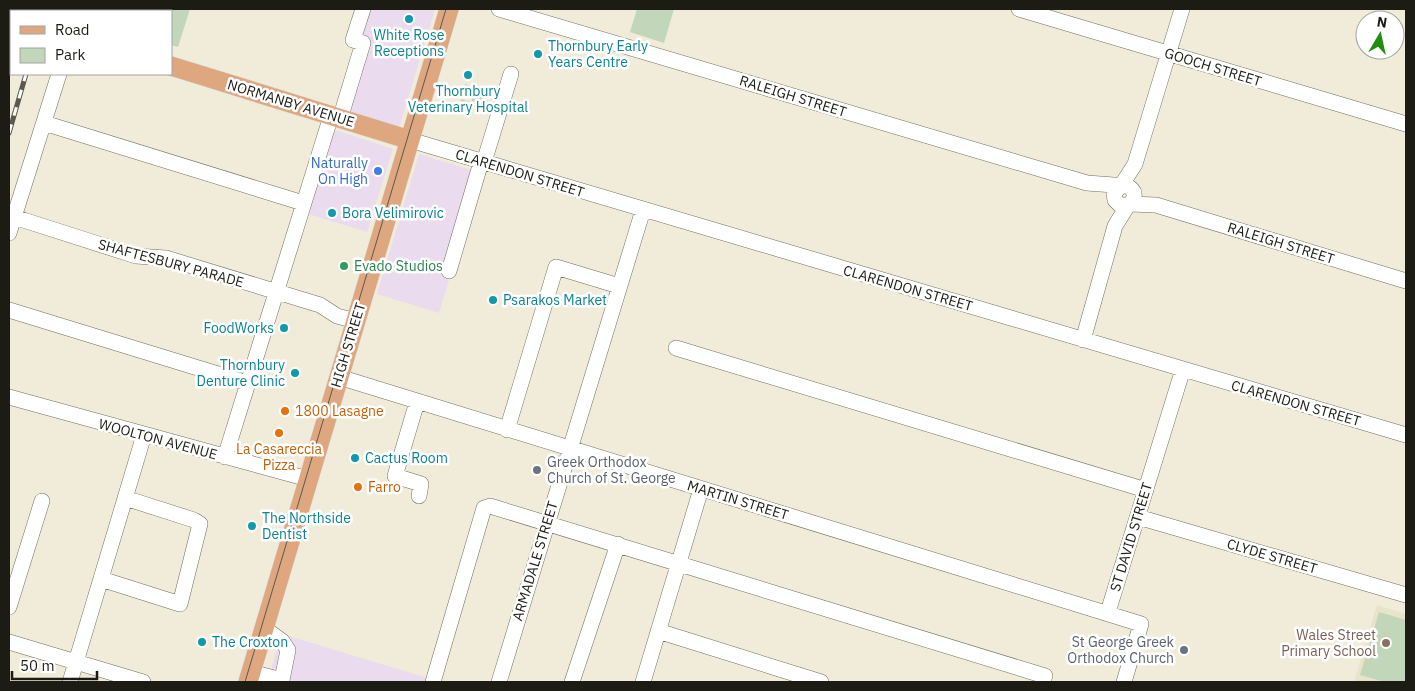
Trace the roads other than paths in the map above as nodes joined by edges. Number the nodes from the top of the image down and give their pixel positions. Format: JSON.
{"nodes":[{"id":1,"x":363,"y":9,"type":"edge"},
{"id":2,"x":449,"y":9,"type":"edge"},
{"id":3,"x":499,"y":9,"type":"edge"},
{"id":4,"x":1019,"y":9,"type":"edge"},
{"id":5,"x":1182,"y":9,"type":"edge"},
{"id":6,"x":527,"y":13,"type":"edge"},
{"id":7,"x":1170,"y":54,"type":"junction"},
{"id":8,"x":172,"y":66,"type":"edge"},
{"id":9,"x":511,"y":74,"type":"dead end"},
{"id":10,"x":59,"y":75,"type":"edge"},
{"id":11,"x":336,"y":117,"type":"junction"},
{"id":12,"x":44,"y":123,"type":"junction"},
{"id":13,"x":1406,"y":124,"type":"edge"},
{"id":14,"x":410,"y":140,"type":"junction"},
{"id":15,"x":482,"y":162,"type":"junction"},
{"id":16,"x":1125,"y":196,"type":"junction"},
{"id":17,"x":303,"y":203,"type":"junction"},
{"id":18,"x":643,"y":210,"type":"junction"},
{"id":19,"x":14,"y":217,"type":"junction"},
{"id":20,"x":9,"y":233,"type":"edge"},
{"id":21,"x":449,"y":271,"type":"dead end"},
{"id":22,"x":1406,"y":281,"type":"edge"},
{"id":23,"x":619,"y":286,"type":"junction"},
{"id":24,"x":277,"y":292,"type":"junction"},
{"id":25,"x":9,"y":310,"type":"edge"},
{"id":26,"x":356,"y":321,"type":"junction"},
{"id":27,"x":1083,"y":340,"type":"junction"},
{"id":28,"x":676,"y":348,"type":"dead end"},
{"id":29,"x":1182,"y":369,"type":"junction"},
{"id":30,"x":339,"y":377,"type":"junction"},
{"id":31,"x":247,"y":383,"type":"junction"},
{"id":32,"x":9,"y":397,"type":"edge"},
{"id":33,"x":417,"y":402,"type":"junction"},
{"id":34,"x":507,"y":430,"type":"junction"},
{"id":35,"x":144,"y":435,"type":"junction"},
{"id":36,"x":1406,"y":436,"type":"edge"},
{"id":37,"x":568,"y":449,"type":"junction"},
{"id":38,"x":225,"y":457,"type":"junction"},
{"id":39,"x":308,"y":479,"type":"junction"},
{"id":40,"x":701,"y":489,"type":"junction"},
{"id":41,"x":1146,"y":490,"type":"junction"},
{"id":42,"x":419,"y":496,"type":"dead end"},
{"id":43,"x":125,"y":498,"type":"junction"},
{"id":44,"x":42,"y":501,"type":"dead end"},
{"id":45,"x":1138,"y":517,"type":"junction"},
{"id":46,"x":546,"y":523,"type":"junction"},
{"id":47,"x":618,"y":544,"type":"junction"},
{"id":48,"x":679,"y":562,"type":"junction"},
{"id":49,"x":101,"y":579,"type":"junction"},
{"id":50,"x":1406,"y":595,"type":"edge"},
{"id":51,"x":9,"y":607,"type":"edge"},
{"id":52,"x":1108,"y":612,"type":"junction"},
{"id":53,"x":264,"y":628,"type":"junction"},
{"id":54,"x":658,"y":631,"type":"junction"},
{"id":55,"x":9,"y":642,"type":"edge"},
{"id":56,"x":76,"y":662,"type":"junction"},
{"id":57,"x":1046,"y":675,"type":"edge"},
{"id":58,"x":249,"y":677,"type":"edge"},
{"id":59,"x":70,"y":682,"type":"edge"},
{"id":60,"x":143,"y":682,"type":"edge"},
{"id":61,"x":433,"y":682,"type":"edge"},
{"id":62,"x":499,"y":682,"type":"edge"},
{"id":63,"x":572,"y":682,"type":"edge"},
{"id":64,"x":643,"y":682,"type":"edge"},
{"id":65,"x":821,"y":682,"type":"edge"},
{"id":66,"x":1124,"y":682,"type":"edge"}],
"edges":[{"from":1,"to":11,"type":"street"},
{"from":2,"to":14,"type":"main road","name":"HIGH STREET"},
{"from":3,"to":6,"type":"street","name":"RALEIGH STREET"},
{"from":4,"to":7,"type":"street","name":"GOOCH STREET"},
{"from":5,"to":7,"type":"street"},
{"from":6,"to":16,"type":"street","name":"RALEIGH STREET"},
{"from":7,"to":13,"type":"street","name":"GOOCH STREET"},
{"from":7,"to":16,"type":"street"},
{"from":8,"to":11,"type":"main road","name":"NORMANBY AVENUE"},
{"from":9,"to":15,"type":"street"},
{"from":10,"to":12,"type":"street"},
{"from":11,"to":14,"type":"main road","name":"NORMANBY AVENUE"},
{"from":11,"to":17,"type":"street"},
{"from":12,"to":17,"type":"street"},
{"from":12,"to":19,"type":"street"},
{"from":14,"to":15,"type":"street","name":"CLARENDON STREET"},
{"from":14,"to":26,"type":"main road","name":"HIGH STREET"},
{"from":15,"to":18,"type":"street","name":"CLARENDON STREET"},
{"from":15,"to":21,"type":"street"},
{"from":16,"to":22,"type":"street","name":"RALEIGH STREET"},
{"from":16,"to":27,"type":"street"},
{"from":17,"to":24,"type":"street"},
{"from":18,"to":23,"type":"street","name":"ARMADALE STREET"},
{"from":18,"to":27,"type":"street","name":"CLARENDON STREET"},
{"from":19,"to":20,"type":"street"},
{"from":19,"to":24,"type":"street","name":"SHAFTESBURY PARADE"},
{"from":23,"to":34,"type":"street"},
{"from":23,"to":37,"type":"street","name":"ARMADALE STREET"},
{"from":24,"to":26,"type":"street","name":"SHAFTESBURY PARADE"},
{"from":24,"to":31,"type":"street"},
{"from":25,"to":31,"type":"street"},
{"from":26,"to":30,"type":"main road","name":"HIGH STREET"},
{"from":27,"to":29,"type":"street","name":"CLARENDON STREET"},
{"from":28,"to":41,"type":"street"},
{"from":29,"to":36,"type":"street","name":"CLARENDON STREET"},
{"from":29,"to":41,"type":"street","name":"ST DAVID STREET"},
{"from":30,"to":33,"type":"street","name":"MARTIN STREET"},
{"from":30,"to":39,"type":"main road","name":"HIGH STREET"},
{"from":31,"to":38,"type":"street"},
{"from":32,"to":35,"type":"street","name":"WOOLTON AVENUE"},
{"from":33,"to":34,"type":"street","name":"MARTIN STREET"},
{"from":33,"to":42,"type":"street"},
{"from":34,"to":37,"type":"street","name":"MARTIN STREET"},
{"from":35,"to":38,"type":"street","name":"WOOLTON AVENUE"},
{"from":35,"to":43,"type":"street"},
{"from":37,"to":40,"type":"street","name":"MARTIN STREET"},
{"from":37,"to":46,"type":"street","name":"ARMADALE STREET"},
{"from":38,"to":39,"type":"street","name":"WOOLTON AVENUE"},
{"from":39,"to":53,"type":"main road","name":"HIGH STREET"},
{"from":40,"to":48,"type":"street"},
{"from":40,"to":52,"type":"street","name":"MARTIN STREET"},
{"from":41,"to":45,"type":"street","name":"ST DAVID STREET"},
{"from":43,"to":49,"type":"street"},
{"from":43,"to":49,"type":"street"},
{"from":44,"to":51,"type":"street"},
{"from":45,"to":50,"type":"street","name":"CLYDE STREET"},
{"from":45,"to":52,"type":"street","name":"ST DAVID STREET"},
{"from":46,"to":47,"type":"street"},
{"from":46,"to":61,"type":"street"},
{"from":46,"to":62,"type":"street","name":"ARMADALE STREET"},
{"from":47,"to":48,"type":"street"},
{"from":47,"to":63,"type":"street"},
{"from":48,"to":54,"type":"street"},
{"from":48,"to":57,"type":"street"},
{"from":49,"to":56,"type":"street"},
{"from":52,"to":66,"type":"street"},
{"from":53,"to":58,"type":"main road","name":"HIGH STREET"},
{"from":53,"to":58,"type":"street"},
{"from":54,"to":64,"type":"street"},
{"from":54,"to":65,"type":"street"},
{"from":55,"to":56,"type":"street"},
{"from":56,"to":59,"type":"street"},
{"from":56,"to":60,"type":"street"}]}
